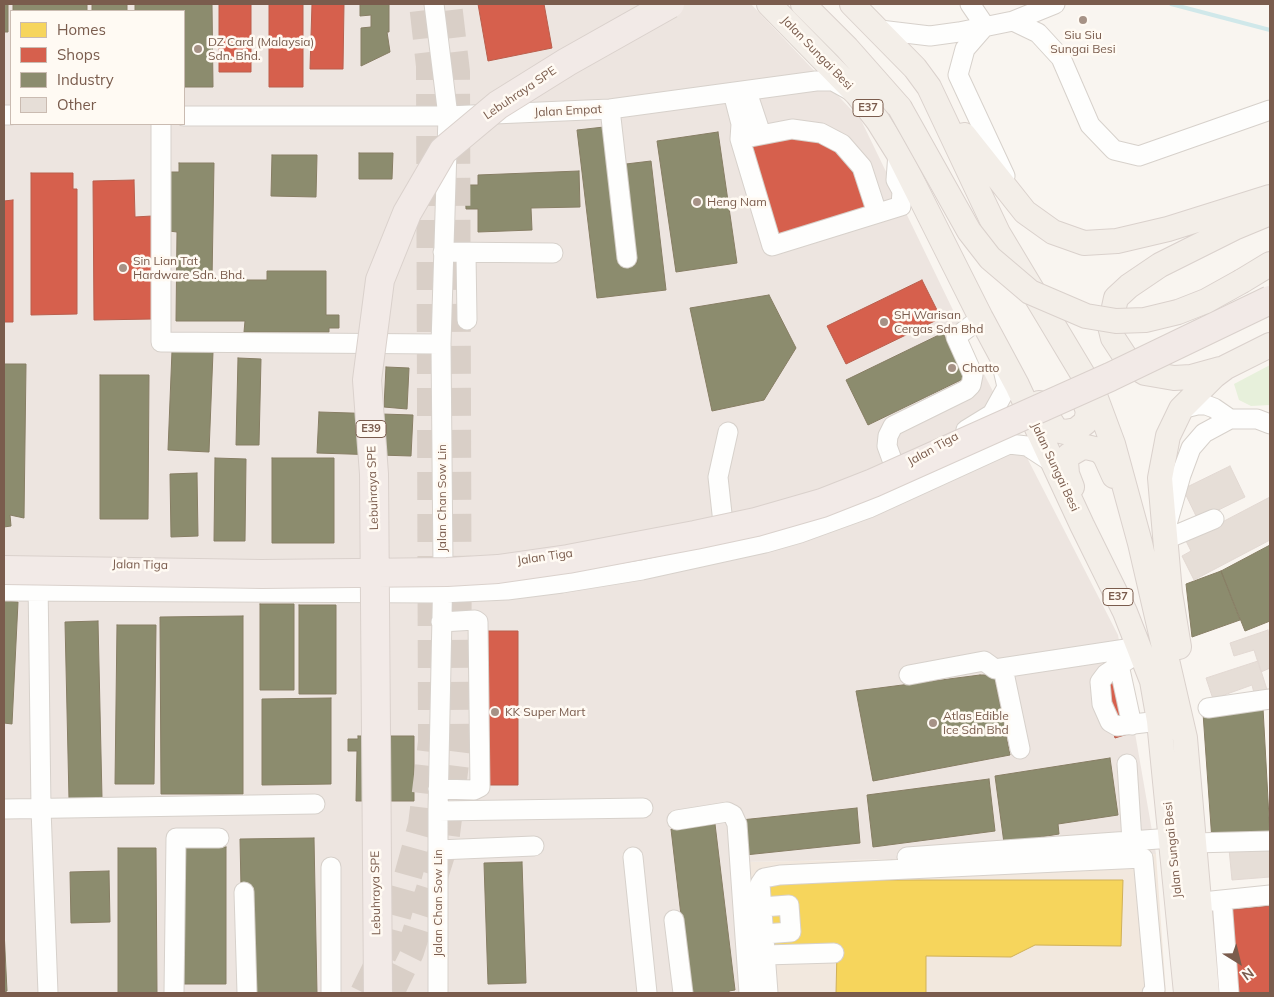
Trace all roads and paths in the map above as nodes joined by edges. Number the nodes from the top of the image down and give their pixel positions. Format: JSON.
{"nodes":[{"id":1,"x":434,"y":4,"type":"edge"},
{"id":2,"x":656,"y":4,"type":"edge"},
{"id":3,"x":670,"y":4,"type":"edge"},
{"id":4,"x":769,"y":4,"type":"edge"},
{"id":5,"x":803,"y":4,"type":"edge"},
{"id":6,"x":852,"y":4,"type":"edge"},
{"id":7,"x":970,"y":4,"type":"edge"},
{"id":8,"x":1055,"y":4,"type":"edge"},
{"id":9,"x":1013,"y":21,"type":"junction"},
{"id":10,"x":985,"y":26,"type":"junction"},
{"id":11,"x":880,"y":30,"type":"junction"},
{"id":12,"x":929,"y":87,"type":"junction"},
{"id":13,"x":740,"y":92,"type":"junction"},
{"id":14,"x":857,"y":94,"type":"junction"},
{"id":15,"x":610,"y":109,"type":"junction"},
{"id":16,"x":1270,"y":110,"type":"edge"},
{"id":17,"x":185,"y":116,"type":"edge"},
{"id":18,"x":448,"y":116,"type":"junction"},
{"id":19,"x":160,"y":125,"type":"edge"},
{"id":20,"x":761,"y":134,"type":"junction"},
{"id":21,"x":740,"y":139,"type":"junction"},
{"id":22,"x":898,"y":153,"type":"junction"},
{"id":23,"x":1270,"y":197,"type":"edge"},
{"id":24,"x":1016,"y":200,"type":"junction"},
{"id":25,"x":877,"y":213,"type":"junction"},
{"id":26,"x":1270,"y":213,"type":"edge"},
{"id":27,"x":940,"y":233,"type":"junction"},
{"id":28,"x":442,"y":252,"type":"junction"},
{"id":29,"x":552,"y":253,"type":"dead end"},
{"id":30,"x":466,"y":254,"type":"junction"},
{"id":31,"x":626,"y":258,"type":"dead end"},
{"id":32,"x":1270,"y":264,"type":"edge"},
{"id":33,"x":1270,"y":300,"type":"edge"},
{"id":34,"x":1040,"y":307,"type":"junction"},
{"id":35,"x":980,"y":318,"type":"junction"},
{"id":36,"x":467,"y":320,"type":"dead end"},
{"id":37,"x":1270,"y":320,"type":"edge"},
{"id":38,"x":441,"y":344,"type":"junction"},
{"id":39,"x":1270,"y":345,"type":"edge"},
{"id":40,"x":998,"y":351,"type":"junction"},
{"id":41,"x":1220,"y":372,"type":"junction"},
{"id":42,"x":1214,"y":408,"type":"junction"},
{"id":43,"x":1182,"y":409,"type":"junction"},
{"id":44,"x":1230,"y":419,"type":"junction"},
{"id":45,"x":1270,"y":424,"type":"edge"},
{"id":46,"x":728,"y":432,"type":"dead end"},
{"id":47,"x":1053,"y":463,"type":"junction"},
{"id":48,"x":896,"y":468,"type":"junction"},
{"id":49,"x":1214,"y":519,"type":"dead end"},
{"id":50,"x":723,"y":523,"type":"junction"},
{"id":51,"x":1164,"y":538,"type":"junction"},
{"id":52,"x":1145,"y":563,"type":"junction"},
{"id":53,"x":4,"y":564,"type":"edge"},
{"id":54,"x":38,"y":564,"type":"junction"},
{"id":55,"x":443,"y":567,"type":"junction"},
{"id":56,"x":4,"y":570,"type":"edge"},
{"id":57,"x":1105,"y":570,"type":"junction"},
{"id":58,"x":4,"y":586,"type":"edge"},
{"id":59,"x":4,"y":591,"type":"edge"},
{"id":60,"x":38,"y":591,"type":"junction"},
{"id":61,"x":441,"y":593,"type":"junction"},
{"id":62,"x":441,"y":622,"type":"junction"},
{"id":63,"x":1140,"y":649,"type":"junction"},
{"id":64,"x":1003,"y":668,"type":"junction"},
{"id":65,"x":909,"y":675,"type":"dead end"},
{"id":66,"x":1270,"y":700,"type":"edge"},
{"id":67,"x":1208,"y":708,"type":"dead end"},
{"id":68,"x":1159,"y":721,"type":"junction"},
{"id":69,"x":1185,"y":738,"type":"junction"},
{"id":70,"x":1020,"y":749,"type":"dead end"},
{"id":71,"x":1127,"y":764,"type":"dead end"},
{"id":72,"x":438,"y":789,"type":"junction"},
{"id":73,"x":315,"y":804,"type":"dead end"},
{"id":74,"x":643,"y":808,"type":"dead end"},
{"id":75,"x":4,"y":809,"type":"edge"},
{"id":76,"x":41,"y":809,"type":"junction"},
{"id":77,"x":438,"y":811,"type":"junction"},
{"id":78,"x":677,"y":820,"type":"dead end"},
{"id":79,"x":219,"y":838,"type":"dead end"},
{"id":80,"x":1132,"y":841,"type":"junction"},
{"id":81,"x":1270,"y":841,"type":"edge"},
{"id":82,"x":534,"y":846,"type":"dead end"},
{"id":83,"x":1180,"y":846,"type":"junction"},
{"id":84,"x":438,"y":850,"type":"junction"},
{"id":85,"x":633,"y":857,"type":"dead end"},
{"id":86,"x":907,"y":857,"type":"dead end"},
{"id":87,"x":1143,"y":858,"type":"junction"},
{"id":88,"x":331,"y":868,"type":"dead end"},
{"id":89,"x":780,"y":876,"type":"junction"},
{"id":90,"x":837,"y":883,"type":"dead end"},
{"id":91,"x":244,"y":892,"type":"dead end"},
{"id":92,"x":1270,"y":895,"type":"edge"},
{"id":93,"x":1212,"y":901,"type":"junction"},
{"id":94,"x":762,"y":907,"type":"junction"},
{"id":95,"x":674,"y":920,"type":"dead end"},
{"id":96,"x":764,"y":934,"type":"junction"},
{"id":97,"x":834,"y":953,"type":"dead end"},
{"id":98,"x":765,"y":956,"type":"junction"},
{"id":99,"x":48,"y":993,"type":"edge"},
{"id":100,"x":174,"y":993,"type":"edge"},
{"id":101,"x":246,"y":993,"type":"edge"},
{"id":102,"x":330,"y":993,"type":"edge"},
{"id":103,"x":363,"y":993,"type":"edge"},
{"id":104,"x":378,"y":993,"type":"edge"},
{"id":105,"x":438,"y":993,"type":"edge"},
{"id":106,"x":647,"y":993,"type":"edge"},
{"id":107,"x":683,"y":993,"type":"edge"},
{"id":108,"x":750,"y":993,"type":"edge"},
{"id":109,"x":768,"y":993,"type":"edge"},
{"id":110,"x":1152,"y":993,"type":"edge"},
{"id":111,"x":1186,"y":993,"type":"edge"},
{"id":112,"x":1207,"y":993,"type":"edge"},
{"id":113,"x":1229,"y":993,"type":"edge"}],
"edges":[{"from":1,"to":18,"type":"street","name":"Jalan Chan Sow Lin"},
{"from":2,"to":103,"type":"highway","name":"Lebuhraya SPE","number":"E39"},
{"from":3,"to":104,"type":"highway","name":"Lebuhraya SPE","number":"E39","bridge":true},
{"from":4,"to":14,"type":"main road","name":"Jalan Sungai Besi","number":"E37"},
{"from":5,"to":32,"type":"main road","bridge":true},
{"from":6,"to":11,"type":"main road","name":"Jalan Sungai Besi","number":"E37"},
{"from":7,"to":10,"type":"street"},
{"from":8,"to":9,"type":"street"},
{"from":9,"to":10,"type":"street"},
{"from":9,"to":16,"type":"street"},
{"from":10,"to":11,"type":"street"},
{"from":10,"to":24,"type":"street"},
{"from":11,"to":12,"type":"main road","name":"Jalan Sungai Besi","number":"E37"},
{"from":12,"to":24,"type":"main road"},
{"from":12,"to":34,"type":"main road","name":"Jalan Sungai Besi","number":"E37"},
{"from":13,"to":14,"type":"street","name":"Jalan Empat"},
{"from":13,"to":15,"type":"street","name":"Jalan Empat"},
{"from":13,"to":20,"type":"street"},
{"from":13,"to":21,"type":"street"},
{"from":14,"to":22,"type":"main road","name":"Jalan Sungai Besi","number":"E37"},
{"from":15,"to":18,"type":"street","name":"Jalan Empat"},
{"from":15,"to":31,"type":"street"},
{"from":17,"to":18,"type":"street","name":"Jalan Empat"},
{"from":18,"to":28,"type":"street","name":"Jalan Chan Sow Lin"},
{"from":19,"to":38,"type":"street"},
{"from":20,"to":21,"type":"street"},
{"from":20,"to":25,"type":"street"},
{"from":21,"to":25,"type":"street"},
{"from":22,"to":25,"type":"street"},
{"from":22,"to":27,"type":"main road","name":"Jalan Sungai Besi","number":"E37"},
{"from":23,"to":24,"type":"main road"},
{"from":26,"to":41,"type":"main road"},
{"from":27,"to":34,"type":"main road"},
{"from":27,"to":35,"type":"main road","name":"Jalan Sungai Besi","number":"E37"},
{"from":28,"to":30,"type":"street"},
{"from":28,"to":38,"type":"street","name":"Jalan Chan Sow Lin"},
{"from":29,"to":30,"type":"street"},
{"from":30,"to":36,"type":"street"},
{"from":33,"to":56,"type":"highway","bridge":true},
{"from":34,"to":52,"type":"main road","name":"Jalan Sungai Besi","number":"E37"},
{"from":35,"to":40,"type":"main road","name":"Jalan Sungai Besi","number":"E37"},
{"from":35,"to":48,"type":"street"},
{"from":37,"to":58,"type":"highway"},
{"from":38,"to":55,"type":"street","name":"Jalan Chan Sow Lin"},
{"from":39,"to":41,"type":"main road"},
{"from":40,"to":47,"type":"main road","name":"Jalan Sungai Besi","number":"E37"},
{"from":40,"to":48,"type":"street","name":"Jalan Tiga"},
{"from":41,"to":42,"type":"street"},
{"from":41,"to":43,"type":"main road"},
{"from":42,"to":43,"type":"street"},
{"from":42,"to":44,"type":"street"},
{"from":43,"to":51,"type":"main road"},
{"from":44,"to":45,"type":"street"},
{"from":44,"to":51,"type":"street"},
{"from":46,"to":50,"type":"street"},
{"from":47,"to":57,"type":"main road","name":"Jalan Sungai Besi","number":"E37"},
{"from":47,"to":61,"type":"street","name":"Jalan Tiga"},
{"from":48,"to":50,"type":"street","name":"Jalan Tiga"},
{"from":49,"to":51,"type":"street"},
{"from":50,"to":55,"type":"street","name":"Jalan Tiga"},
{"from":51,"to":69,"type":"main road"},
{"from":52,"to":57,"type":"main road"},
{"from":52,"to":69,"type":"main road","name":"Jalan Sungai Besi","number":"E37"},
{"from":53,"to":54,"type":"street","name":"Jalan Tiga"},
{"from":54,"to":55,"type":"street","name":"Jalan Tiga"},
{"from":54,"to":60,"type":"street"},
{"from":55,"to":61,"type":"street","name":"Jalan Chan Sow Lin"},
{"from":57,"to":63,"type":"main road","name":"Jalan Sungai Besi","number":"E37"},
{"from":59,"to":60,"type":"street","name":"Jalan Tiga"},
{"from":60,"to":61,"type":"street","name":"Jalan Tiga"},
{"from":60,"to":76,"type":"street"},
{"from":61,"to":62,"type":"street","name":"Jalan Chan Sow Lin"},
{"from":62,"to":72,"type":"street","name":"Jalan Chan Sow Lin"},
{"from":62,"to":72,"type":"street"},
{"from":63,"to":64,"type":"street"},
{"from":63,"to":68,"type":"main road","name":"Jalan Sungai Besi","number":"E37"},
{"from":63,"to":68,"type":"street"},
{"from":64,"to":65,"type":"street"},
{"from":64,"to":70,"type":"street"},
{"from":66,"to":67,"type":"street"},
{"from":68,"to":83,"type":"main road","name":"Jalan Sungai Besi","number":"E37"},
{"from":69,"to":83,"type":"main road","name":"Jalan Sungai Besi","number":"E37"},
{"from":71,"to":80,"type":"street"},
{"from":72,"to":77,"type":"street","name":"Jalan Chan Sow Lin"},
{"from":73,"to":76,"type":"street"},
{"from":74,"to":77,"type":"street"},
{"from":75,"to":76,"type":"street"},
{"from":76,"to":99,"type":"street"},
{"from":77,"to":84,"type":"street","name":"Jalan Chan Sow Lin"},
{"from":78,"to":108,"type":"street"},
{"from":79,"to":100,"type":"street"},
{"from":80,"to":83,"type":"street"},
{"from":80,"to":86,"type":"street"},
{"from":81,"to":83,"type":"street"},
{"from":82,"to":84,"type":"street"},
{"from":83,"to":87,"type":"street"},
{"from":83,"to":93,"type":"main road","name":"Jalan Sungai Besi","number":"E37"},
{"from":83,"to":111,"type":"main road","name":"Jalan Sungai Besi","number":"E37"},
{"from":84,"to":105,"type":"street","name":"Jalan Chan Sow Lin"},
{"from":85,"to":106,"type":"street"},
{"from":87,"to":89,"type":"street"},
{"from":87,"to":110,"type":"street"},
{"from":88,"to":102,"type":"street"},
{"from":89,"to":90,"type":"street"},
{"from":89,"to":94,"type":"street"},
{"from":91,"to":101,"type":"street"},
{"from":92,"to":93,"type":"street"},
{"from":93,"to":112,"type":"main road","name":"Jalan Sungai Besi","number":"E37"},
{"from":93,"to":113,"type":"street"},
{"from":94,"to":96,"type":"street"},
{"from":94,"to":96,"type":"street"},
{"from":95,"to":107,"type":"street"},
{"from":96,"to":98,"type":"street"},
{"from":97,"to":98,"type":"street"},
{"from":98,"to":109,"type":"street"}]}
